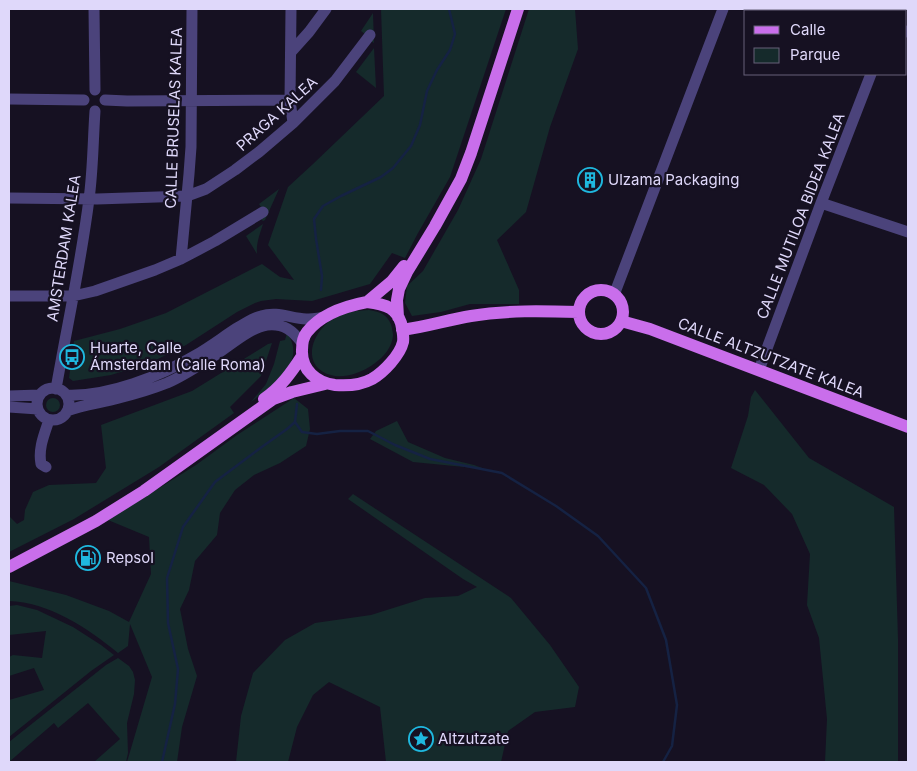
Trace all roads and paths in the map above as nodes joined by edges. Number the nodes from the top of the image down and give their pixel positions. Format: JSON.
{"nodes":[{"id":1,"x":94,"y":9,"type":"edge"},
{"id":2,"x":192,"y":9,"type":"edge"},
{"id":3,"x":291,"y":9,"type":"edge"},
{"id":4,"x":326,"y":9,"type":"edge"},
{"id":5,"x":512,"y":9,"type":"edge"},
{"id":6,"x":518,"y":9,"type":"edge"},
{"id":7,"x":723,"y":9,"type":"edge"},
{"id":8,"x":370,"y":34,"type":"dead end"},
{"id":9,"x":291,"y":52,"type":"junction"},
{"id":10,"x":871,"y":75,"type":"edge"},
{"id":11,"x":95,"y":90,"type":"junction"},
{"id":12,"x":9,"y":99,"type":"edge"},
{"id":13,"x":84,"y":100,"type":"junction"},
{"id":14,"x":105,"y":100,"type":"junction"},
{"id":15,"x":290,"y":100,"type":"junction"},
{"id":16,"x":192,"y":101,"type":"junction"},
{"id":17,"x":95,"y":111,"type":"junction"},
{"id":18,"x":293,"y":123,"type":"junction"},
{"id":19,"x":187,"y":196,"type":"junction"},
{"id":20,"x":9,"y":198,"type":"edge"},
{"id":21,"x":89,"y":199,"type":"junction"},
{"id":22,"x":821,"y":203,"type":"junction"},
{"id":23,"x":263,"y":212,"type":"dead end"},
{"id":24,"x":908,"y":232,"type":"edge"},
{"id":25,"x":180,"y":259,"type":"junction"},
{"id":26,"x":614,"y":295,"type":"junction"},
{"id":27,"x":9,"y":296,"type":"edge"},
{"id":28,"x":73,"y":296,"type":"junction"},
{"id":29,"x":368,"y":302,"type":"junction"},
{"id":30,"x":579,"y":312,"type":"junction"},
{"id":31,"x":326,"y":316,"type":"junction"},
{"id":32,"x":398,"y":317,"type":"junction"},
{"id":33,"x":621,"y":321,"type":"junction"},
{"id":34,"x":402,"y":330,"type":"junction"},
{"id":35,"x":302,"y":343,"type":"junction"},
{"id":36,"x":302,"y":356,"type":"junction"},
{"id":37,"x":758,"y":370,"type":"junction"},
{"id":38,"x":325,"y":384,"type":"junction"},
{"id":39,"x":56,"y":388,"type":"junction"},
{"id":40,"x":40,"y":395,"type":"junction"},
{"id":41,"x":66,"y":395,"type":"junction"},
{"id":42,"x":9,"y":396,"type":"edge"},
{"id":43,"x":9,"y":407,"type":"edge"},
{"id":44,"x":38,"y":409,"type":"junction"},
{"id":45,"x":67,"y":411,"type":"junction"},
{"id":46,"x":49,"y":420,"type":"junction"},
{"id":47,"x":908,"y":428,"type":"edge"},
{"id":48,"x":46,"y":467,"type":"dead end"},
{"id":49,"x":9,"y":561,"type":"edge"},
{"id":50,"x":9,"y":567,"type":"edge"}],
"edges":[{"from":1,"to":11,"type":"street"},
{"from":2,"to":16,"type":"street","name":"CALLE BRUSELAS KALEA"},
{"from":3,"to":9,"type":"street"},
{"from":4,"to":9,"type":"street"},
{"from":5,"to":29,"type":"main road"},
{"from":6,"to":32,"type":"main road"},
{"from":7,"to":26,"type":"street"},
{"from":8,"to":18,"type":"street","name":"PRAGA KALEA"},
{"from":9,"to":15,"type":"street"},
{"from":10,"to":22,"type":"street","name":"CALLE MUTILOA BIDEA KALEA"},
{"from":11,"to":13,"type":"street"},
{"from":11,"to":14,"type":"street"},
{"from":12,"to":13,"type":"street"},
{"from":13,"to":17,"type":"street"},
{"from":14,"to":16,"type":"street"},
{"from":14,"to":17,"type":"street"},
{"from":15,"to":16,"type":"street"},
{"from":15,"to":18,"type":"street"},
{"from":16,"to":19,"type":"street","name":"CALLE BRUSELAS KALEA"},
{"from":17,"to":21,"type":"street","name":"AMSTERDAM KALEA"},
{"from":18,"to":19,"type":"street","name":"PRAGA KALEA"},
{"from":19,"to":21,"type":"street"},
{"from":19,"to":25,"type":"street","name":"CALLE BRUSELAS KALEA"},
{"from":20,"to":21,"type":"street"},
{"from":21,"to":28,"type":"street","name":"AMSTERDAM KALEA"},
{"from":22,"to":24,"type":"street"},
{"from":22,"to":37,"type":"street","name":"CALLE MUTILOA BIDEA KALEA"},
{"from":23,"to":25,"type":"street"},
{"from":25,"to":28,"type":"street"},
{"from":26,"to":30,"type":"main road"},
{"from":26,"to":33,"type":"main road"},
{"from":27,"to":28,"type":"street"},
{"from":28,"to":39,"type":"street","name":"AMSTERDAM KALEA"},
{"from":29,"to":31,"type":"main road"},
{"from":29,"to":32,"type":"main road"},
{"from":30,"to":33,"type":"main road"},
{"from":30,"to":34,"type":"main road"},
{"from":31,"to":35,"type":"main road"},
{"from":31,"to":41,"type":"street"},
{"from":32,"to":34,"type":"main road"},
{"from":33,"to":37,"type":"main road","name":"CALLE ALTZUTZATE KALEA"},
{"from":34,"to":38,"type":"main road"},
{"from":35,"to":36,"type":"main road"},
{"from":35,"to":45,"type":"street"},
{"from":36,"to":38,"type":"main road"},
{"from":36,"to":49,"type":"main road"},
{"from":37,"to":47,"type":"main road","name":"CALLE ALTZUTZATE KALEA"},
{"from":38,"to":50,"type":"main road"},
{"from":39,"to":40,"type":"street"},
{"from":39,"to":41,"type":"street"},
{"from":40,"to":42,"type":"street"},
{"from":40,"to":44,"type":"street"},
{"from":41,"to":45,"type":"street"},
{"from":43,"to":44,"type":"street"},
{"from":44,"to":46,"type":"street"},
{"from":45,"to":46,"type":"street"},
{"from":46,"to":48,"type":"street"}]}
